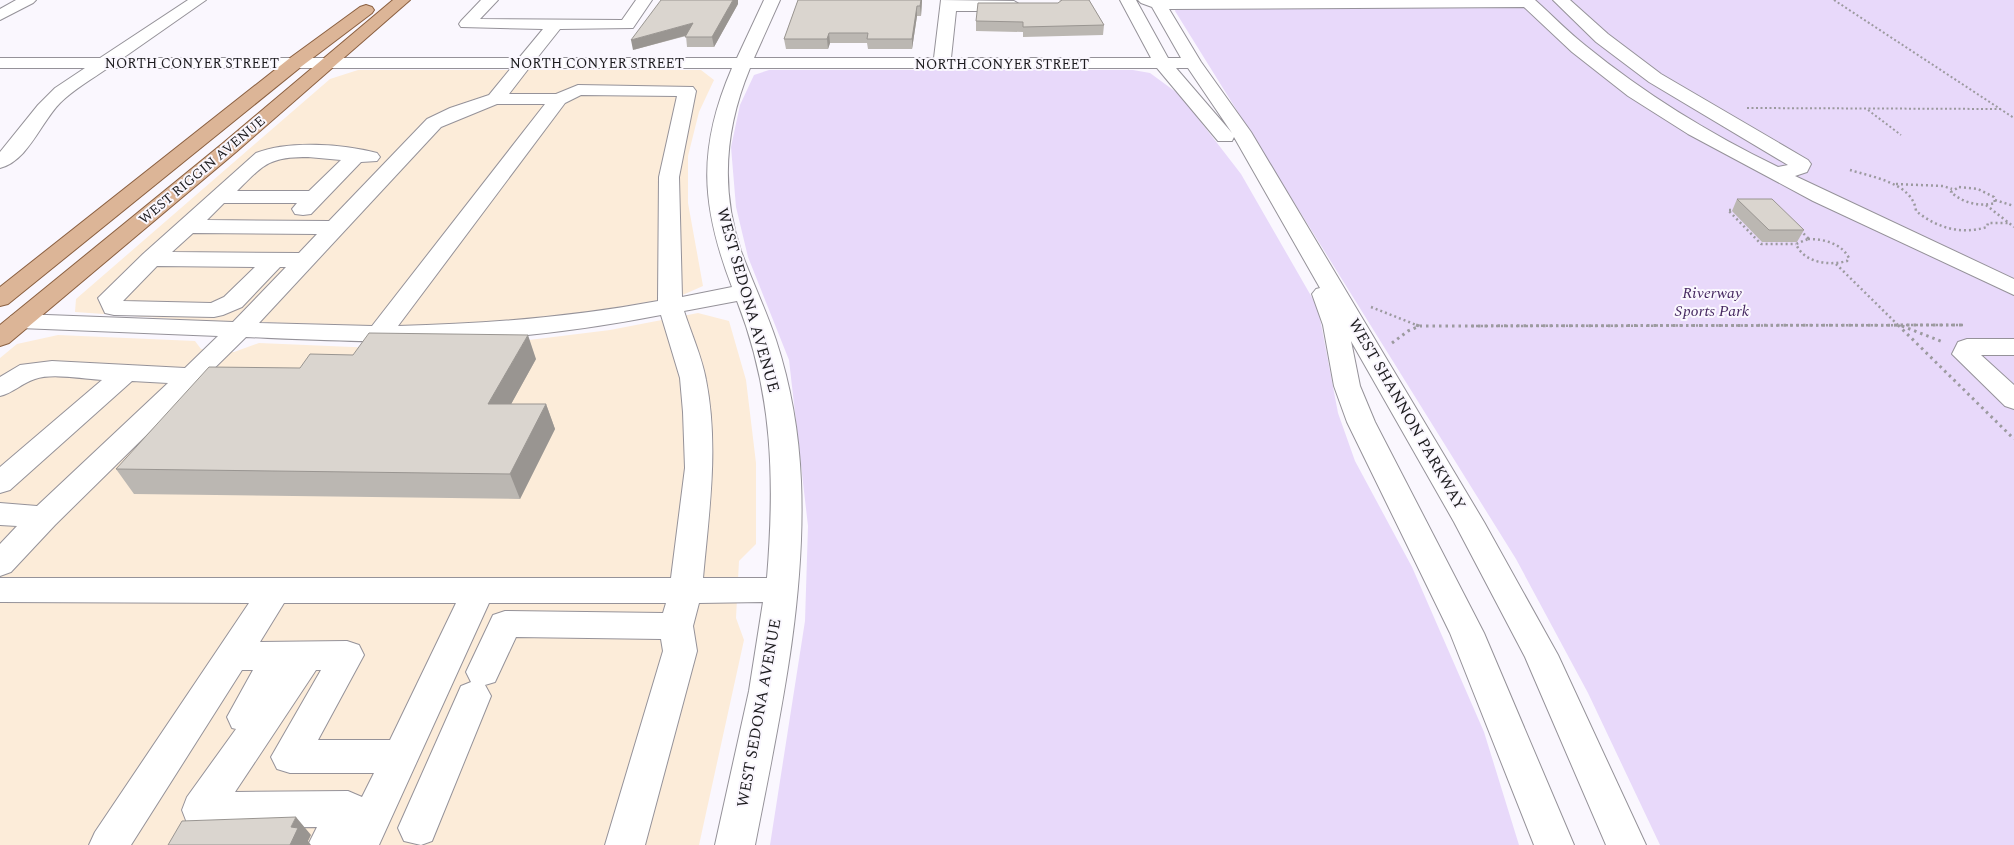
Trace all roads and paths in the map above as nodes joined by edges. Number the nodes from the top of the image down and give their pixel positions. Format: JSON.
{"nodes":[{"id":1,"x":28,"y":0,"type":"edge"},
{"id":2,"x":198,"y":0,"type":"edge"},
{"id":3,"x":379,"y":0,"type":"edge"},
{"id":4,"x":402,"y":0,"type":"edge"},
{"id":5,"x":490,"y":0,"type":"edge"},
{"id":6,"x":644,"y":0,"type":"edge"},
{"id":7,"x":772,"y":0,"type":"edge"},
{"id":8,"x":1128,"y":0,"type":"edge"},
{"id":9,"x":1561,"y":0,"type":"edge"},
{"id":10,"x":1834,"y":0,"type":"edge"},
{"id":11,"x":1153,"y":1,"type":"edge"},
{"id":12,"x":1343,"y":1,"type":"edge"},
{"id":13,"x":1527,"y":1,"type":"edge"},
{"id":14,"x":948,"y":3,"type":"edge"},
{"id":15,"x":1028,"y":6,"type":"edge"},
{"id":16,"x":0,"y":15,"type":"edge"},
{"id":17,"x":555,"y":25,"type":"junction"},
{"id":18,"x":1602,"y":38,"type":"junction"},
{"id":19,"x":1567,"y":39,"type":"junction"},
{"id":20,"x":296,"y":62,"type":"junction"},
{"id":21,"x":331,"y":62,"type":"junction"},
{"id":22,"x":524,"y":62,"type":"junction"},
{"id":23,"x":0,"y":63,"type":"edge"},
{"id":24,"x":104,"y":63,"type":"junction"},
{"id":25,"x":745,"y":63,"type":"junction"},
{"id":26,"x":1193,"y":63,"type":"junction"},
{"id":27,"x":942,"y":64,"type":"junction"},
{"id":28,"x":1164,"y":64,"type":"junction"},
{"id":29,"x":495,"y":99,"type":"junction"},
{"id":30,"x":559,"y":99,"type":"junction"},
{"id":31,"x":1866,"y":109,"type":"junction"},
{"id":32,"x":2001,"y":109,"type":"junction"},
{"id":33,"x":1710,"y":112,"type":"junction"},
{"id":34,"x":2014,"y":118,"type":"edge"},
{"id":35,"x":1901,"y":135,"type":"dead end"},
{"id":36,"x":356,"y":156,"type":"junction"},
{"id":37,"x":402,"y":158,"type":"junction"},
{"id":38,"x":0,"y":162,"type":"edge"},
{"id":39,"x":1850,"y":170,"type":"dead end"},
{"id":40,"x":1776,"y":174,"type":"junction"},
{"id":41,"x":1895,"y":184,"type":"junction"},
{"id":42,"x":1952,"y":189,"type":"junction"},
{"id":43,"x":219,"y":197,"type":"junction"},
{"id":44,"x":315,"y":197,"type":"junction"},
{"id":45,"x":1995,"y":200,"type":"junction"},
{"id":46,"x":122,"y":202,"type":"junction"},
{"id":47,"x":1986,"y":205,"type":"junction"},
{"id":48,"x":2014,"y":206,"type":"edge"},
{"id":49,"x":1745,"y":210,"type":"edge"},
{"id":50,"x":2009,"y":223,"type":"junction"},
{"id":51,"x":188,"y":226,"type":"junction"},
{"id":52,"x":285,"y":227,"type":"junction"},
{"id":53,"x":1797,"y":227,"type":"edge"},
{"id":54,"x":2014,"y":227,"type":"edge"},
{"id":55,"x":336,"y":228,"type":"junction"},
{"id":56,"x":1810,"y":239,"type":"junction"},
{"id":57,"x":1796,"y":244,"type":"junction"},
{"id":58,"x":151,"y":259,"type":"junction"},
{"id":59,"x":274,"y":260,"type":"junction"},
{"id":60,"x":305,"y":260,"type":"junction"},
{"id":61,"x":1836,"y":264,"type":"junction"},
{"id":62,"x":2014,"y":288,"type":"edge"},
{"id":63,"x":745,"y":292,"type":"junction"},
{"id":64,"x":0,"y":298,"type":"edge"},
{"id":65,"x":670,"y":306,"type":"junction"},
{"id":66,"x":1368,"y":306,"type":"dead end"},
{"id":67,"x":20,"y":321,"type":"junction"},
{"id":68,"x":1900,"y":325,"type":"junction"},
{"id":69,"x":1420,"y":326,"type":"junction"},
{"id":70,"x":238,"y":331,"type":"junction"},
{"id":71,"x":379,"y":334,"type":"junction"},
{"id":72,"x":0,"y":338,"type":"edge"},
{"id":73,"x":1966,"y":338,"type":"junction"},
{"id":74,"x":1392,"y":343,"type":"dead end"},
{"id":75,"x":2014,"y":347,"type":"edge"},
{"id":76,"x":124,"y":374,"type":"junction"},
{"id":77,"x":190,"y":376,"type":"junction"},
{"id":78,"x":0,"y":388,"type":"edge"},
{"id":79,"x":2014,"y":400,"type":"edge"},
{"id":80,"x":2014,"y":439,"type":"edge"},
{"id":81,"x":0,"y":483,"type":"edge"},
{"id":82,"x":0,"y":514,"type":"edge"},
{"id":83,"x":44,"y":517,"type":"junction"},
{"id":84,"x":0,"y":564,"type":"edge"},
{"id":85,"x":686,"y":589,"type":"junction"},
{"id":86,"x":0,"y":590,"type":"edge"},
{"id":87,"x":479,"y":590,"type":"junction"},
{"id":88,"x":781,"y":590,"type":"junction"},
{"id":89,"x":275,"y":591,"type":"junction"},
{"id":90,"x":676,"y":626,"type":"junction"},
{"id":91,"x":233,"y":656,"type":"junction"},
{"id":92,"x":293,"y":656,"type":"junction"},
{"id":93,"x":401,"y":756,"type":"junction"},
{"id":94,"x":418,"y":828,"type":"dead end"},
{"id":95,"x":175,"y":836,"type":"edge"},
{"id":96,"x":109,"y":845,"type":"edge"},
{"id":97,"x":328,"y":845,"type":"edge"},
{"id":98,"x":359,"y":845,"type":"edge"},
{"id":99,"x":625,"y":845,"type":"edge"},
{"id":100,"x":735,"y":845,"type":"edge"},
{"id":101,"x":1554,"y":845,"type":"edge"},
{"id":102,"x":1626,"y":845,"type":"edge"}],
"edges":[{"from":1,"to":16,"type":"street"},
{"from":2,"to":24,"type":"street"},
{"from":3,"to":20,"type":"main road","name":"WEST RIGGIN AVENUE"},
{"from":4,"to":21,"type":"main road","name":"WEST RIGGIN AVENUE"},
{"from":5,"to":17,"type":"street"},
{"from":6,"to":17,"type":"street"},
{"from":7,"to":25,"type":"street","name":"WEST SEDONA AVENUE"},
{"from":8,"to":28,"type":"street","name":"WEST SHANNON PARKWAY"},
{"from":9,"to":18,"type":"street"},
{"from":10,"to":32,"type":"path"},
{"from":11,"to":12,"type":"street"},
{"from":11,"to":26,"type":"street","name":"WEST SHANNON PARKWAY"},
{"from":12,"to":13,"type":"street"},
{"from":13,"to":19,"type":"street"},
{"from":14,"to":15,"type":"street"},
{"from":14,"to":27,"type":"street"},
{"from":17,"to":22,"type":"street"},
{"from":18,"to":19,"type":"street"},
{"from":18,"to":33,"type":"street"},
{"from":19,"to":40,"type":"street"},
{"from":20,"to":21,"type":"street","name":"NORTH CONYER STREET"},
{"from":20,"to":24,"type":"street","name":"NORTH CONYER STREET"},
{"from":20,"to":46,"type":"main road","name":"WEST RIGGIN AVENUE"},
{"from":21,"to":22,"type":"street","name":"NORTH CONYER STREET"},
{"from":21,"to":67,"type":"main road","name":"WEST RIGGIN AVENUE"},
{"from":22,"to":25,"type":"street","name":"NORTH CONYER STREET"},
{"from":22,"to":29,"type":"street"},
{"from":23,"to":24,"type":"street","name":"NORTH CONYER STREET"},
{"from":24,"to":38,"type":"street"},
{"from":25,"to":27,"type":"street","name":"NORTH CONYER STREET"},
{"from":25,"to":63,"type":"street","name":"WEST SEDONA AVENUE"},
{"from":26,"to":28,"type":"street","name":"NORTH CONYER STREET"},
{"from":26,"to":102,"type":"street","name":"WEST SHANNON PARKWAY"},
{"from":27,"to":28,"type":"street","name":"NORTH CONYER STREET"},
{"from":28,"to":101,"type":"street","name":"WEST SHANNON PARKWAY"},
{"from":29,"to":30,"type":"street"},
{"from":29,"to":37,"type":"street"},
{"from":30,"to":65,"type":"street"},
{"from":30,"to":71,"type":"street"},
{"from":31,"to":32,"type":"path"},
{"from":31,"to":33,"type":"path"},
{"from":31,"to":35,"type":"path"},
{"from":32,"to":34,"type":"path"},
{"from":33,"to":40,"type":"street"},
{"from":36,"to":37,"type":"street"},
{"from":36,"to":43,"type":"street"},
{"from":36,"to":44,"type":"street"},
{"from":37,"to":55,"type":"street"},
{"from":39,"to":41,"type":"path"},
{"from":40,"to":62,"type":"street"},
{"from":41,"to":42,"type":"path"},
{"from":41,"to":50,"type":"path"},
{"from":42,"to":45,"type":"path"},
{"from":42,"to":47,"type":"path"},
{"from":43,"to":44,"type":"street"},
{"from":43,"to":51,"type":"street"},
{"from":44,"to":52,"type":"street"},
{"from":45,"to":47,"type":"path"},
{"from":45,"to":48,"type":"path"},
{"from":46,"to":64,"type":"main road","name":"WEST RIGGIN AVENUE"},
{"from":46,"to":67,"type":"main road"},
{"from":47,"to":50,"type":"path"},
{"from":49,"to":57,"type":"path"},
{"from":50,"to":54,"type":"path"},
{"from":51,"to":52,"type":"street"},
{"from":51,"to":58,"type":"street"},
{"from":52,"to":55,"type":"street"},
{"from":53,"to":56,"type":"path"},
{"from":55,"to":60,"type":"street"},
{"from":56,"to":57,"type":"path"},
{"from":56,"to":61,"type":"path"},
{"from":57,"to":61,"type":"path"},
{"from":58,"to":59,"type":"street"},
{"from":58,"to":59,"type":"street"},
{"from":59,"to":60,"type":"street"},
{"from":60,"to":70,"type":"street"},
{"from":61,"to":68,"type":"path"},
{"from":63,"to":65,"type":"street"},
{"from":63,"to":88,"type":"street","name":"WEST SEDONA AVENUE"},
{"from":65,"to":71,"type":"street"},
{"from":65,"to":85,"type":"street"},
{"from":66,"to":69,"type":"path"},
{"from":67,"to":70,"type":"street"},
{"from":67,"to":72,"type":"main road","name":"WEST RIGGIN AVENUE"},
{"from":68,"to":69,"type":"path"},
{"from":68,"to":73,"type":"path"},
{"from":68,"to":73,"type":"path"},
{"from":68,"to":80,"type":"path"},
{"from":69,"to":74,"type":"path"},
{"from":70,"to":71,"type":"street"},
{"from":70,"to":77,"type":"street"},
{"from":73,"to":75,"type":"street"},
{"from":73,"to":79,"type":"street"},
{"from":76,"to":77,"type":"street"},
{"from":76,"to":78,"type":"street"},
{"from":76,"to":81,"type":"street"},
{"from":77,"to":83,"type":"street"},
{"from":82,"to":83,"type":"street"},
{"from":83,"to":84,"type":"street"},
{"from":85,"to":87,"type":"street"},
{"from":85,"to":88,"type":"street"},
{"from":85,"to":90,"type":"street"},
{"from":86,"to":89,"type":"street"},
{"from":87,"to":89,"type":"street"},
{"from":87,"to":93,"type":"street"},
{"from":88,"to":100,"type":"street","name":"WEST SEDONA AVENUE"},
{"from":89,"to":91,"type":"street"},
{"from":90,"to":94,"type":"street"},
{"from":90,"to":99,"type":"street"},
{"from":91,"to":92,"type":"street"},
{"from":91,"to":96,"type":"street"},
{"from":92,"to":93,"type":"street"},
{"from":92,"to":95,"type":"street"},
{"from":92,"to":97,"type":"street"},
{"from":93,"to":98,"type":"street"}]}
